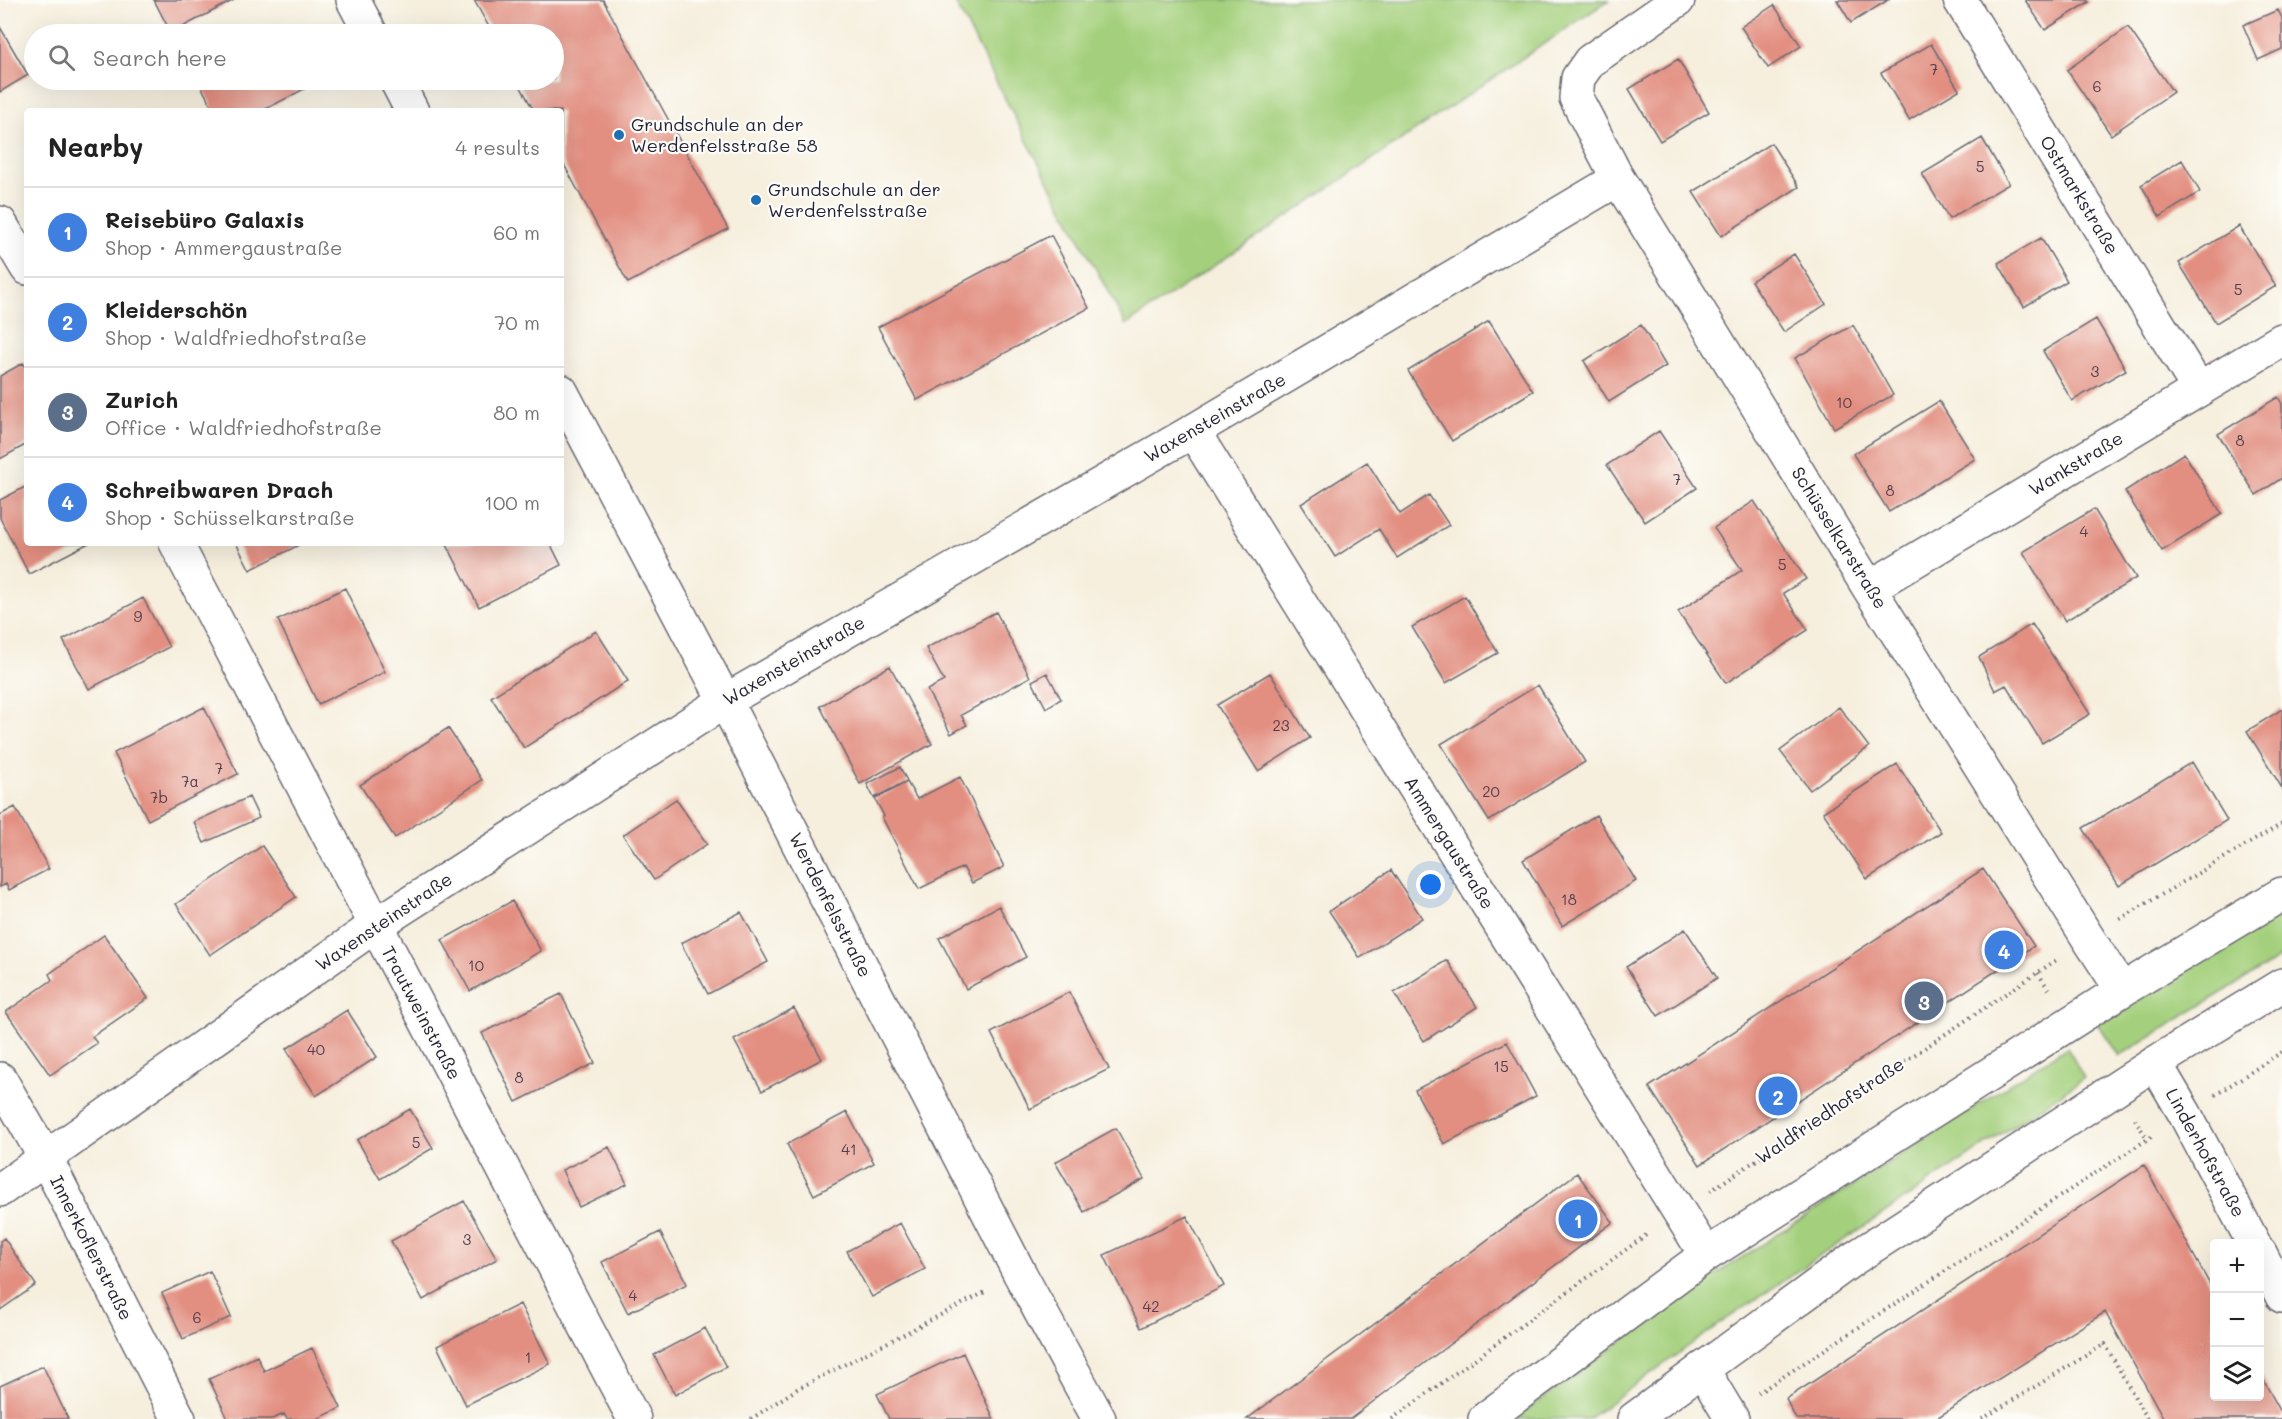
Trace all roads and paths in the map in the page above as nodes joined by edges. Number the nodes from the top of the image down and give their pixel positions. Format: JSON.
{"nodes":[{"id":1,"x":353,"y":0,"type":"edge"},
{"id":2,"x":1678,"y":0,"type":"edge"},
{"id":3,"x":1960,"y":0,"type":"edge"},
{"id":4,"x":366,"y":24,"type":"edge"},
{"id":5,"x":401,"y":90,"type":"edge"},
{"id":6,"x":410,"y":108,"type":"edge"},
{"id":7,"x":1618,"y":179,"type":"junction"},
{"id":8,"x":0,"y":223,"type":"edge"},
{"id":9,"x":24,"y":263,"type":"edge"},
{"id":10,"x":2282,"y":340,"type":"edge"},
{"id":11,"x":2199,"y":390,"type":"junction"},
{"id":12,"x":564,"y":397,"type":"edge"},
{"id":13,"x":1193,"y":431,"type":"junction"},
{"id":14,"x":178,"y":546,"type":"edge"},
{"id":15,"x":1869,"y":588,"type":"junction"},
{"id":16,"x":724,"y":701,"type":"junction"},
{"id":17,"x":2282,"y":824,"type":"edge"},
{"id":18,"x":2282,"y":894,"type":"edge"},
{"id":19,"x":376,"y":925,"type":"junction"},
{"id":20,"x":2088,"y":938,"type":"junction"},
{"id":21,"x":2282,"y":985,"type":"edge"},
{"id":22,"x":2122,"y":990,"type":"junction"},
{"id":23,"x":2282,"y":1052,"type":"edge"},
{"id":24,"x":2154,"y":1063,"type":"junction"},
{"id":25,"x":0,"y":1079,"type":"edge"},
{"id":26,"x":2185,"y":1114,"type":"junction"},
{"id":27,"x":46,"y":1159,"type":"junction"},
{"id":28,"x":0,"y":1190,"type":"edge"},
{"id":29,"x":1678,"y":1212,"type":"junction"},
{"id":30,"x":2251,"y":1239,"type":"edge"},
{"id":31,"x":1706,"y":1255,"type":"junction"},
{"id":32,"x":2264,"y":1262,"type":"edge"},
{"id":33,"x":1020,"y":1274,"type":"junction"},
{"id":34,"x":2282,"y":1296,"type":"edge"},
{"id":35,"x":1702,"y":1369,"type":"junction"},
{"id":36,"x":1731,"y":1416,"type":"edge"},
{"id":37,"x":178,"y":1419,"type":"edge"},
{"id":38,"x":634,"y":1419,"type":"edge"},
{"id":39,"x":751,"y":1419,"type":"edge"},
{"id":40,"x":1099,"y":1419,"type":"edge"},
{"id":41,"x":1392,"y":1419,"type":"edge"},
{"id":42,"x":1485,"y":1419,"type":"edge"},
{"id":43,"x":1634,"y":1419,"type":"edge"},
{"id":44,"x":1982,"y":1419,"type":"edge"},
{"id":45,"x":2146,"y":1419,"type":"edge"}],
"edges":[{"from":1,"to":4,"type":"street"},
{"from":2,"to":7,"type":"street","name":"Schüsselkarstraße"},
{"from":3,"to":11,"type":"street","name":"Ostmarkstraße"},
{"from":5,"to":6,"type":"street"},
{"from":7,"to":13,"type":"street","name":"Waxensteinstraße"},
{"from":7,"to":15,"type":"street","name":"Schüsselkarstraße"},
{"from":8,"to":9,"type":"street"},
{"from":10,"to":11,"type":"street","name":"Wankstraße"},
{"from":11,"to":15,"type":"street","name":"Wankstraße"},
{"from":12,"to":16,"type":"street","name":"Werdenfelsstraße"},
{"from":13,"to":16,"type":"street","name":"Waxensteinstraße"},
{"from":13,"to":29,"type":"street","name":"Ammergaustraße"},
{"from":14,"to":19,"type":"street","name":"Trautweinstraße"},
{"from":15,"to":20,"type":"street","name":"Schüsselkarstraße"},
{"from":16,"to":19,"type":"street","name":"Waxensteinstraße"},
{"from":16,"to":33,"type":"street","name":"Werdenfelsstraße"},
{"from":17,"to":20,"type":"path","name":"Waldfriedhofstraße"},
{"from":18,"to":22,"type":"street"},
{"from":19,"to":27,"type":"street","name":"Waxensteinstraße"},
{"from":19,"to":38,"type":"street","name":"Trautweinstraße"},
{"from":20,"to":22,"type":"street","name":"Schüsselkarstraße"},
{"from":20,"to":29,"type":"path","name":"Waldfriedhofstraße"},
{"from":21,"to":24,"type":"street"},
{"from":22,"to":31,"type":"street"},
{"from":23,"to":26,"type":"path"},
{"from":24,"to":26,"type":"street","name":"Linderhofstraße"},
{"from":24,"to":35,"type":"street"},
{"from":25,"to":27,"type":"street","name":"Innerkoflerstraße"},
{"from":26,"to":30,"type":"street","name":"Linderhofstraße"},
{"from":26,"to":36,"type":"path"},
{"from":27,"to":28,"type":"street","name":"Waxensteinstraße"},
{"from":27,"to":37,"type":"street","name":"Innerkoflerstraße"},
{"from":29,"to":31,"type":"street","name":"Ammergaustraße"},
{"from":29,"to":41,"type":"path","name":"Waldfriedhofstraße"},
{"from":31,"to":42,"type":"street"},
{"from":32,"to":34,"type":"street"},
{"from":33,"to":39,"type":"path"},
{"from":33,"to":40,"type":"street","name":"Werdenfelsstraße"},
{"from":35,"to":36,"type":"street"},
{"from":35,"to":43,"type":"street"},
{"from":44,"to":45,"type":"path"}]}
